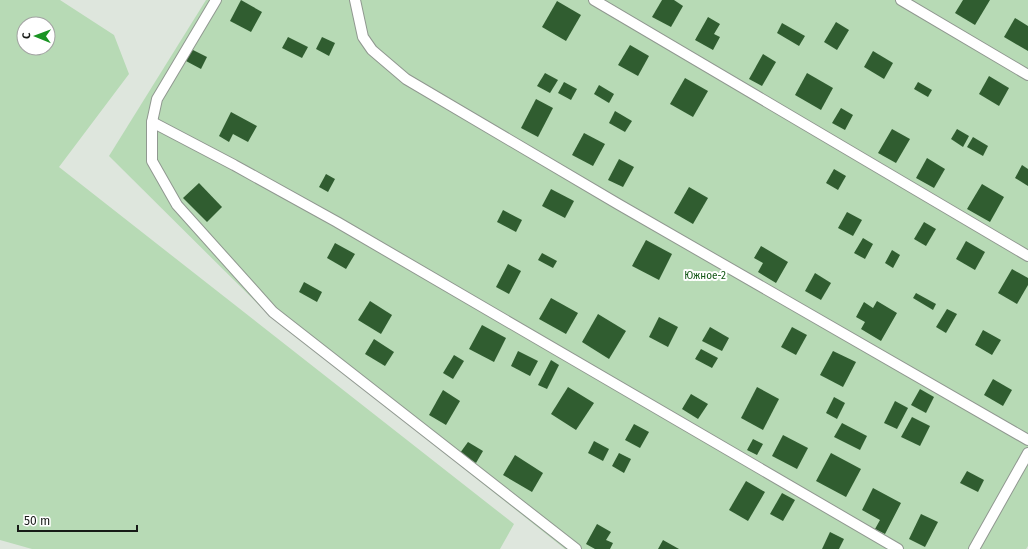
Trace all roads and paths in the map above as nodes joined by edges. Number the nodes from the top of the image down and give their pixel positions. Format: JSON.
{"nodes":[{"id":1,"x":216,"y":0,"type":"edge"},
{"id":2,"x":355,"y":0,"type":"edge"},
{"id":3,"x":594,"y":0,"type":"edge"},
{"id":4,"x":902,"y":0,"type":"edge"},
{"id":5,"x":1028,"y":75,"type":"edge"},
{"id":6,"x":152,"y":122,"type":"junction"},
{"id":7,"x":1028,"y":256,"type":"edge"},
{"id":8,"x":1028,"y":440,"type":"edge"},
{"id":9,"x":1028,"y":453,"type":"edge"},
{"id":10,"x":576,"y":549,"type":"edge"},
{"id":11,"x":898,"y":549,"type":"edge"},
{"id":12,"x":974,"y":549,"type":"edge"}],
"edges":[{"from":1,"to":6,"type":"lane"},
{"from":2,"to":8,"type":"lane"},
{"from":3,"to":7,"type":"lane"},
{"from":4,"to":5,"type":"lane"},
{"from":6,"to":10,"type":"lane"},
{"from":6,"to":11,"type":"lane"},
{"from":9,"to":12,"type":"lane"}]}
